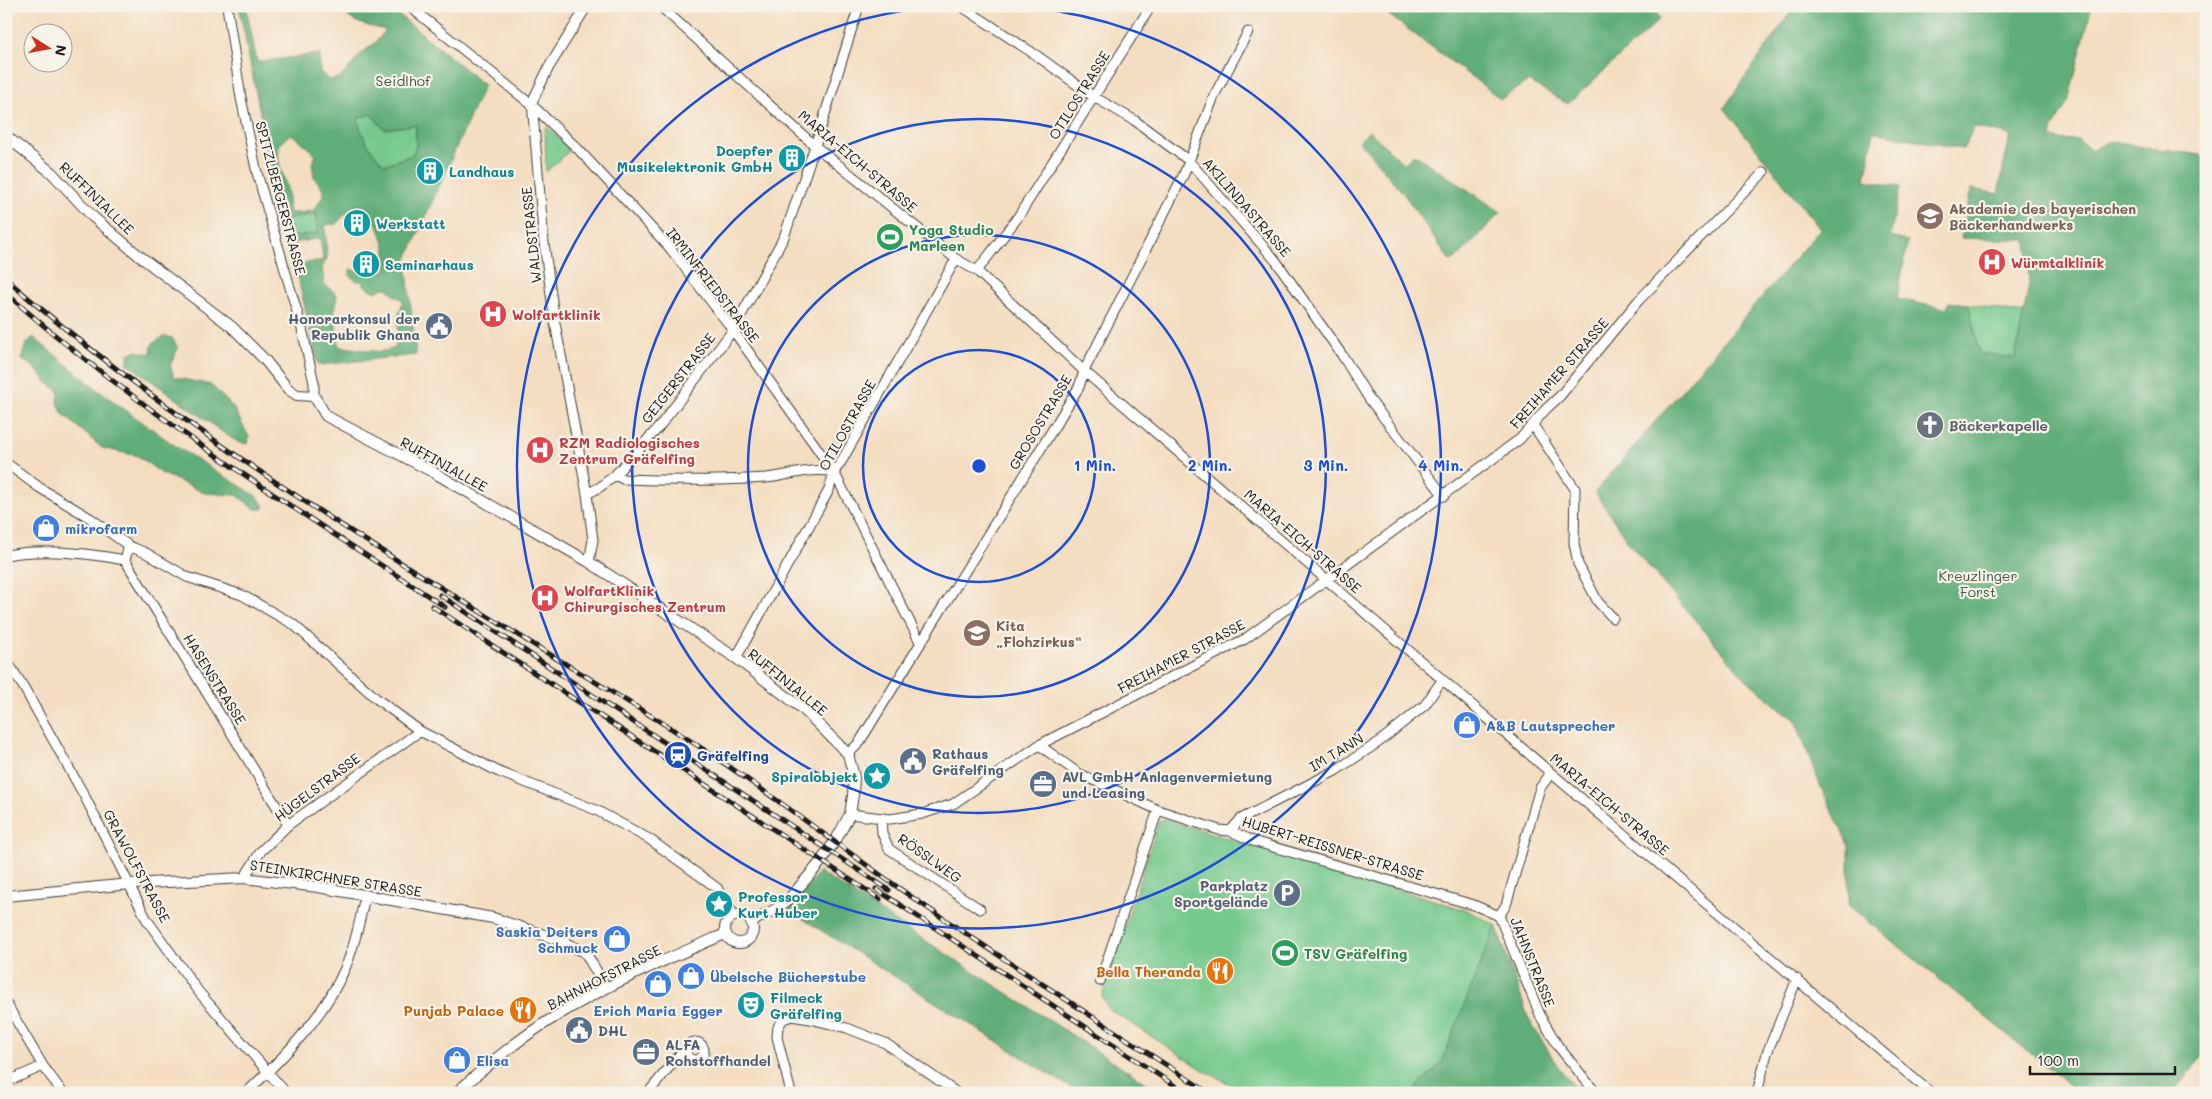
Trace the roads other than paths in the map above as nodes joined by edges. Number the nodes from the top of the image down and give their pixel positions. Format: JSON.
{"nodes":[{"id":1,"x":227,"y":6,"type":"edge"},
{"id":2,"x":408,"y":6,"type":"edge"},
{"id":3,"x":587,"y":6,"type":"edge"},
{"id":4,"x":660,"y":6,"type":"edge"},
{"id":5,"x":859,"y":6,"type":"edge"},
{"id":6,"x":961,"y":6,"type":"edge"},
{"id":7,"x":1152,"y":6,"type":"edge"},
{"id":8,"x":1248,"y":32,"type":"dead end"},
{"id":9,"x":1094,"y":97,"type":"junction"},
{"id":10,"x":533,"y":106,"type":"junction"},
{"id":11,"x":6,"y":136,"type":"edge"},
{"id":12,"x":816,"y":146,"type":"junction"},
{"id":13,"x":1188,"y":160,"type":"junction"},
{"id":14,"x":1764,"y":172,"type":"dead end"},
{"id":15,"x":956,"y":259,"type":"junction"},
{"id":16,"x":976,"y":271,"type":"junction"},
{"id":17,"x":733,"y":330,"type":"junction"},
{"id":18,"x":1084,"y":371,"type":"junction"},
{"id":19,"x":314,"y":396,"type":"junction"},
{"id":20,"x":1533,"y":425,"type":"junction"},
{"id":21,"x":6,"y":463,"type":"edge"},
{"id":22,"x":834,"y":472,"type":"junction"},
{"id":23,"x":615,"y":475,"type":"junction"},
{"id":24,"x":587,"y":494,"type":"junction"},
{"id":25,"x":1444,"y":496,"type":"junction"},
{"id":26,"x":128,"y":546,"type":"junction"},
{"id":27,"x":6,"y":555,"type":"edge"},
{"id":28,"x":125,"y":560,"type":"junction"},
{"id":29,"x":589,"y":562,"type":"junction"},
{"id":30,"x":1328,"y":580,"type":"junction"},
{"id":31,"x":1613,"y":618,"type":"dead end"},
{"id":32,"x":920,"y":642,"type":"junction"},
{"id":33,"x":736,"y":658,"type":"junction"},
{"id":34,"x":6,"y":660,"type":"edge"},
{"id":35,"x":1442,"y":680,"type":"junction"},
{"id":36,"x":420,"y":731,"type":"junction"},
{"id":37,"x":1039,"y":745,"type":"junction"},
{"id":38,"x":848,"y":754,"type":"junction"},
{"id":39,"x":1551,"y":773,"type":"junction"},
{"id":40,"x":1158,"y":810,"type":"junction"},
{"id":41,"x":850,"y":814,"type":"junction"},
{"id":42,"x":882,"y":818,"type":"junction"},
{"id":43,"x":288,"y":824,"type":"junction"},
{"id":44,"x":1230,"y":831,"type":"junction"},
{"id":45,"x":244,"y":878,"type":"junction"},
{"id":46,"x":130,"y":884,"type":"junction"},
{"id":47,"x":6,"y":896,"type":"edge"},
{"id":48,"x":365,"y":896,"type":"junction"},
{"id":49,"x":980,"y":909,"type":"dead end"},
{"id":50,"x":734,"y":915,"type":"junction"},
{"id":51,"x":1499,"y":916,"type":"junction"},
{"id":52,"x":751,"y":922,"type":"junction"},
{"id":53,"x":725,"y":934,"type":"junction"},
{"id":54,"x":1797,"y":979,"type":"junction"},
{"id":55,"x":1100,"y":981,"type":"dead end"},
{"id":56,"x":606,"y":988,"type":"junction"},
{"id":57,"x":6,"y":1003,"type":"edge"},
{"id":58,"x":686,"y":1052,"type":"dead end"},
{"id":59,"x":43,"y":1066,"type":"junction"},
{"id":60,"x":267,"y":1073,"type":"junction"},
{"id":61,"x":6,"y":1082,"type":"edge"},
{"id":62,"x":63,"y":1093,"type":"edge"},
{"id":63,"x":246,"y":1093,"type":"edge"},
{"id":64,"x":286,"y":1093,"type":"edge"},
{"id":65,"x":456,"y":1093,"type":"edge"},
{"id":66,"x":648,"y":1093,"type":"edge"},
{"id":67,"x":791,"y":1093,"type":"edge"},
{"id":68,"x":958,"y":1093,"type":"edge"},
{"id":69,"x":1596,"y":1093,"type":"edge"},
{"id":70,"x":1757,"y":1093,"type":"edge"},
{"id":71,"x":1931,"y":1093,"type":"edge"}],
"edges":[{"from":1,"to":19,"type":"street","name":"SPITZLBERGERSTRASSE"},
{"from":2,"to":10,"type":"street","name":"IRMINFRIEDSTRASSE"},
{"from":3,"to":10,"type":"street","name":"WALDSTRASSE"},
{"from":4,"to":12,"type":"street","name":"MARIA-EICH-STRASSE"},
{"from":5,"to":12,"type":"street","name":"GEIGERSTRASSE"},
{"from":6,"to":9,"type":"street","name":"AKILINDASTRASSE"},
{"from":7,"to":9,"type":"street","name":"OTILOSTRASSE"},
{"from":8,"to":13,"type":"street","name":"GROSOSTRASSE"},
{"from":9,"to":13,"type":"street","name":"AKILINDASTRASSE"},
{"from":9,"to":16,"type":"street","name":"OTILOSTRASSE"},
{"from":10,"to":17,"type":"street","name":"IRMINFRIEDSTRASSE"},
{"from":10,"to":24,"type":"street","name":"WALDSTRASSE"},
{"from":11,"to":19,"type":"street","name":"RUFFINIALLEE"},
{"from":12,"to":15,"type":"street","name":"MARIA-EICH-STRASSE"},
{"from":12,"to":17,"type":"street","name":"GEIGERSTRASSE"},
{"from":13,"to":18,"type":"street","name":"GROSOSTRASSE"},
{"from":13,"to":25,"type":"street","name":"AKILINDASTRASSE"},
{"from":14,"to":20,"type":"street","name":"FREIHAMER STRASSE"},
{"from":15,"to":16,"type":"street","name":"MARIA-EICH-STRASSE"},
{"from":15,"to":22,"type":"street","name":"OTILOSTRASSE"},
{"from":16,"to":18,"type":"street","name":"MARIA-EICH-STRASSE"},
{"from":17,"to":22,"type":"street","name":"IRMINFRIEDSTRASSE"},
{"from":17,"to":23,"type":"street","name":"GEIGERSTRASSE"},
{"from":18,"to":30,"type":"street","name":"MARIA-EICH-STRASSE"},
{"from":18,"to":32,"type":"street","name":"GROSOSTRASSE"},
{"from":19,"to":29,"type":"street","name":"RUFFINIALLEE"},
{"from":20,"to":25,"type":"street","name":"FREIHAMER STRASSE"},
{"from":20,"to":31,"type":"street"},
{"from":21,"to":26,"type":"street"},
{"from":22,"to":23,"type":"street"},
{"from":22,"to":32,"type":"street","name":"IRMINFRIEDSTRASSE"},
{"from":22,"to":33,"type":"street","name":"OTILOSTRASSE"},
{"from":23,"to":24,"type":"street","name":"GEIGERSTRASSE"},
{"from":24,"to":29,"type":"street","name":"WALDSTRASSE"},
{"from":25,"to":30,"type":"street","name":"FREIHAMER STRASSE"},
{"from":26,"to":28,"type":"street"},
{"from":26,"to":36,"type":"street"},
{"from":27,"to":28,"type":"street"},
{"from":28,"to":43,"type":"street","name":"HASENSTRASSE"},
{"from":29,"to":33,"type":"street","name":"RUFFINIALLEE"},
{"from":30,"to":35,"type":"street","name":"MARIA-EICH-STRASSE"},
{"from":30,"to":37,"type":"street","name":"FREIHAMER STRASSE"},
{"from":32,"to":38,"type":"street","name":"GROSOSTRASSE"},
{"from":33,"to":38,"type":"street","name":"RUFFINIALLEE"},
{"from":34,"to":46,"type":"street","name":"GRAWOLFSTRASSE"},
{"from":35,"to":39,"type":"street","name":"MARIA-EICH-STRASSE"},
{"from":35,"to":44,"type":"street","name":"IM TANN"},
{"from":36,"to":43,"type":"street","name":"HÜGELSTRASSE"},
{"from":36,"to":50,"type":"street"},
{"from":37,"to":40,"type":"street","name":"HUBERT-REISSNER-STRASSE"},
{"from":37,"to":42,"type":"street","name":"FREIHAMER STRASSE"},
{"from":38,"to":41,"type":"street"},
{"from":39,"to":51,"type":"street","name":"JAHNSTRASSE"},
{"from":39,"to":54,"type":"street","name":"MARIA-EICH-STRASSE"},
{"from":40,"to":44,"type":"street","name":"HUBERT-REISSNER-STRASSE"},
{"from":40,"to":55,"type":"street"},
{"from":41,"to":42,"type":"street","name":"FREIHAMER STRASSE"},
{"from":41,"to":52,"type":"street"},
{"from":42,"to":49,"type":"street","name":"RÖSSLWEG"},
{"from":43,"to":45,"type":"street","name":"HÜGELSTRASSE"},
{"from":44,"to":51,"type":"street","name":"HUBERT-REISSNER-STRASSE"},
{"from":45,"to":46,"type":"street","name":"STEINKIRCHNER STRASSE"},
{"from":45,"to":48,"type":"street","name":"STEINKIRCHNER STRASSE"},
{"from":46,"to":47,"type":"street","name":"STEINKIRCHNER STRASSE"},
{"from":46,"to":60,"type":"street","name":"GRAWOLFSTRASSE"},
{"from":48,"to":56,"type":"street","name":"STEINKIRCHNER STRASSE"},
{"from":48,"to":60,"type":"street"},
{"from":50,"to":52,"type":"street"},
{"from":50,"to":53,"type":"street"},
{"from":51,"to":69,"type":"street","name":"JAHNSTRASSE"},
{"from":52,"to":53,"type":"street"},
{"from":53,"to":56,"type":"street","name":"BAHNHOFSTRASSE"},
{"from":54,"to":70,"type":"street"},
{"from":54,"to":71,"type":"street","name":"MARIA-EICH-STRASSE"},
{"from":56,"to":65,"type":"street","name":"BAHNHOFSTRASSE"},
{"from":57,"to":59,"type":"street"},
{"from":58,"to":66,"type":"street"},
{"from":59,"to":61,"type":"street"},
{"from":59,"to":62,"type":"street"},
{"from":60,"to":63,"type":"street"},
{"from":60,"to":64,"type":"street","name":"GRAWOLFSTRASSE"},
{"from":67,"to":68,"type":"street"}]}
